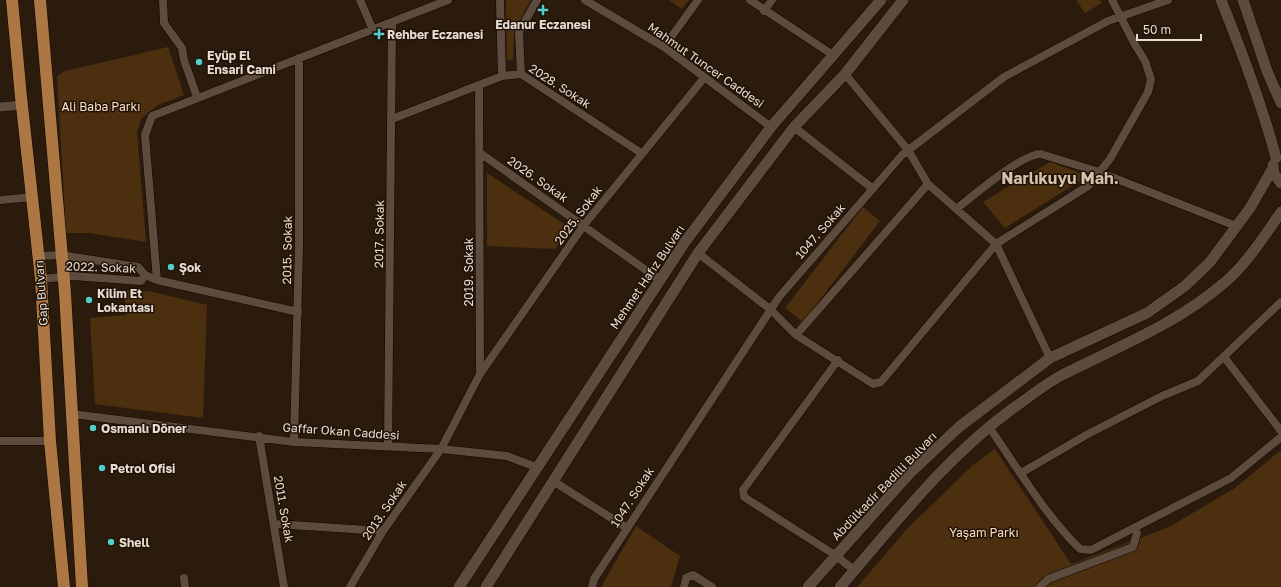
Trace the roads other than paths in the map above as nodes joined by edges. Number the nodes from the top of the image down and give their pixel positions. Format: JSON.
{"nodes":[{"id":1,"x":12,"y":0,"type":"edge"},
{"id":2,"x":40,"y":0,"type":"edge"},
{"id":3,"x":163,"y":0,"type":"edge"},
{"id":4,"x":360,"y":0,"type":"edge"},
{"id":5,"x":448,"y":0,"type":"edge"},
{"id":6,"x":500,"y":0,"type":"edge"},
{"id":7,"x":537,"y":0,"type":"edge"},
{"id":8,"x":585,"y":0,"type":"edge"},
{"id":9,"x":698,"y":0,"type":"edge"},
{"id":10,"x":750,"y":0,"type":"edge"},
{"id":11,"x":772,"y":0,"type":"edge"},
{"id":12,"x":882,"y":0,"type":"edge"},
{"id":13,"x":903,"y":0,"type":"edge"},
{"id":14,"x":1112,"y":0,"type":"edge"},
{"id":15,"x":1168,"y":0,"type":"edge"},
{"id":16,"x":1221,"y":0,"type":"edge"},
{"id":17,"x":1243,"y":0,"type":"edge"},
{"id":18,"x":764,"y":11,"type":"junction"},
{"id":19,"x":1121,"y":17,"type":"junction"},
{"id":20,"x":392,"y":23,"type":"junction"},
{"id":21,"x":373,"y":30,"type":"junction"},
{"id":22,"x":664,"y":47,"type":"junction"},
{"id":23,"x":833,"y":55,"type":"junction"},
{"id":24,"x":298,"y":58,"type":"junction"},
{"id":25,"x":521,"y":74,"type":"junction"},
{"id":26,"x":845,"y":74,"type":"junction"},
{"id":27,"x":502,"y":76,"type":"junction"},
{"id":28,"x":704,"y":78,"type":"junction"},
{"id":29,"x":479,"y":85,"type":"junction"},
{"id":30,"x":197,"y":97,"type":"junction"},
{"id":31,"x":1281,"y":103,"type":"edge"},
{"id":32,"x":22,"y":105,"type":"junction"},
{"id":33,"x":0,"y":106,"type":"edge"},
{"id":34,"x":392,"y":119,"type":"junction"},
{"id":35,"x":772,"y":127,"type":"junction"},
{"id":36,"x":794,"y":127,"type":"junction"},
{"id":37,"x":908,"y":150,"type":"junction"},
{"id":38,"x":480,"y":153,"type":"junction"},
{"id":39,"x":641,"y":153,"type":"junction"},
{"id":40,"x":1277,"y":159,"type":"edge"},
{"id":41,"x":1099,"y":172,"type":"junction"},
{"id":42,"x":928,"y":184,"type":"junction"},
{"id":43,"x":1281,"y":184,"type":"edge"},
{"id":44,"x":873,"y":189,"type":"junction"},
{"id":45,"x":33,"y":197,"type":"junction"},
{"id":46,"x":0,"y":200,"type":"edge"},
{"id":47,"x":956,"y":209,"type":"junction"},
{"id":48,"x":1281,"y":212,"type":"edge"},
{"id":49,"x":584,"y":225,"type":"junction"},
{"id":50,"x":1236,"y":226,"type":"junction"},
{"id":51,"x":996,"y":244,"type":"junction"},
{"id":52,"x":698,"y":253,"type":"junction"},
{"id":53,"x":61,"y":255,"type":"junction"},
{"id":54,"x":39,"y":256,"type":"junction"},
{"id":55,"x":145,"y":275,"type":"junction"},
{"id":56,"x":63,"y":276,"type":"junction"},
{"id":57,"x":41,"y":279,"type":"junction"},
{"id":58,"x":157,"y":280,"type":"junction"},
{"id":59,"x":660,"y":280,"type":"junction"},
{"id":60,"x":1281,"y":302,"type":"edge"},
{"id":61,"x":770,"y":309,"type":"junction"},
{"id":62,"x":298,"y":312,"type":"junction"},
{"id":63,"x":796,"y":335,"type":"junction"},
{"id":64,"x":1224,"y":357,"type":"junction"},
{"id":65,"x":1050,"y":358,"type":"junction"},
{"id":66,"x":838,"y":360,"type":"junction"},
{"id":67,"x":480,"y":374,"type":"junction"},
{"id":68,"x":72,"y":414,"type":"junction"},
{"id":69,"x":989,"y":427,"type":"junction"},
{"id":70,"x":1281,"y":431,"type":"edge"},
{"id":71,"x":260,"y":436,"type":"junction"},
{"id":72,"x":1281,"y":437,"type":"edge"},
{"id":73,"x":0,"y":441,"type":"edge"},
{"id":74,"x":50,"y":441,"type":"junction"},
{"id":75,"x":294,"y":442,"type":"junction"},
{"id":76,"x":388,"y":446,"type":"junction"},
{"id":77,"x":441,"y":449,"type":"junction"},
{"id":78,"x":536,"y":467,"type":"junction"},
{"id":79,"x":1021,"y":473,"type":"junction"},
{"id":80,"x":553,"y":481,"type":"junction"},
{"id":81,"x":275,"y":524,"type":"junction"},
{"id":82,"x":1135,"y":527,"type":"junction"},
{"id":83,"x":627,"y":528,"type":"junction"},
{"id":84,"x":383,"y":531,"type":"junction"},
{"id":85,"x":835,"y":556,"type":"junction"},
{"id":86,"x":854,"y":570,"type":"junction"},
{"id":87,"x":64,"y":587,"type":"edge"},
{"id":88,"x":82,"y":587,"type":"edge"},
{"id":89,"x":284,"y":587,"type":"edge"},
{"id":90,"x":350,"y":587,"type":"edge"},
{"id":91,"x":459,"y":587,"type":"edge"},
{"id":92,"x":486,"y":587,"type":"edge"},
{"id":93,"x":592,"y":587,"type":"edge"},
{"id":94,"x":684,"y":587,"type":"edge"},
{"id":95,"x":712,"y":587,"type":"edge"},
{"id":96,"x":808,"y":587,"type":"edge"},
{"id":97,"x":840,"y":587,"type":"edge"},
{"id":98,"x":1040,"y":587,"type":"edge"}],
"edges":[{"from":1,"to":32,"type":"highway","name":"Gap Bulvarı"},
{"from":2,"to":53,"type":"highway","name":"Gap Bulvarı"},
{"from":3,"to":30,"type":"street"},
{"from":4,"to":21,"type":"street"},
{"from":5,"to":20,"type":"street"},
{"from":6,"to":27,"type":"street"},
{"from":7,"to":25,"type":"street"},
{"from":8,"to":22,"type":"street","name":"Mahmut Tuncer Caddesi"},
{"from":9,"to":22,"type":"street"},
{"from":10,"to":18,"type":"street"},
{"from":11,"to":18,"type":"street"},
{"from":12,"to":23,"type":"main road","name":"Mehmet Hafız Bulvarı"},
{"from":13,"to":26,"type":"main road"},
{"from":14,"to":19,"type":"street"},
{"from":15,"to":19,"type":"street","name":"1047. Sokak"},
{"from":16,"to":40,"type":"main road"},
{"from":17,"to":31,"type":"main road"},
{"from":18,"to":23,"type":"street"},
{"from":19,"to":37,"type":"street","name":"1047. Sokak"},
{"from":19,"to":41,"type":"street"},
{"from":20,"to":21,"type":"street"},
{"from":20,"to":34,"type":"street","name":"2017. Sokak"},
{"from":21,"to":24,"type":"street"},
{"from":22,"to":28,"type":"street","name":"Mahmut Tuncer Caddesi"},
{"from":23,"to":35,"type":"main road","name":"Mehmet Hafız Bulvarı"},
{"from":24,"to":30,"type":"street"},
{"from":24,"to":62,"type":"street","name":"2015. Sokak"},
{"from":25,"to":27,"type":"street","name":"2028. Sokak"},
{"from":25,"to":39,"type":"street","name":"2028. Sokak"},
{"from":26,"to":36,"type":"main road"},
{"from":26,"to":37,"type":"street"},
{"from":27,"to":29,"type":"street","name":"2028. Sokak"},
{"from":28,"to":35,"type":"street","name":"Mahmut Tuncer Caddesi"},
{"from":28,"to":39,"type":"street","name":"2025. Sokak"},
{"from":29,"to":34,"type":"street","name":"2028. Sokak"},
{"from":29,"to":38,"type":"street","name":"2019. Sokak"},
{"from":30,"to":58,"type":"street"},
{"from":32,"to":33,"type":"street"},
{"from":32,"to":45,"type":"highway","name":"Gap Bulvarı"},
{"from":34,"to":76,"type":"street","name":"2017. Sokak"},
{"from":35,"to":59,"type":"main road","name":"Mehmet Hafız Bulvarı"},
{"from":36,"to":44,"type":"street"},
{"from":36,"to":52,"type":"main road"},
{"from":37,"to":42,"type":"street"},
{"from":37,"to":44,"type":"street","name":"1047. Sokak"},
{"from":38,"to":49,"type":"street","name":"2026. Sokak"},
{"from":38,"to":67,"type":"street","name":"2019. Sokak"},
{"from":39,"to":49,"type":"street","name":"2025. Sokak"},
{"from":40,"to":43,"type":"main road"},
{"from":40,"to":50,"type":"main road","name":"Abdülkadir Badilli Bulvarı"},
{"from":41,"to":47,"type":"street"},
{"from":41,"to":50,"type":"street"},
{"from":41,"to":51,"type":"street"},
{"from":42,"to":47,"type":"street"},
{"from":42,"to":63,"type":"street"},
{"from":44,"to":61,"type":"street","name":"1047. Sokak"},
{"from":45,"to":46,"type":"street"},
{"from":45,"to":54,"type":"highway","name":"Gap Bulvarı"},
{"from":47,"to":51,"type":"street"},
{"from":48,"to":69,"type":"main road"},
{"from":49,"to":59,"type":"street","name":"2026. Sokak"},
{"from":49,"to":67,"type":"street","name":"2025. Sokak"},
{"from":50,"to":65,"type":"main road","name":"Abdülkadir Badilli Bulvarı"},
{"from":51,"to":65,"type":"street"},
{"from":51,"to":66,"type":"street"},
{"from":52,"to":61,"type":"street"},
{"from":52,"to":80,"type":"main road"},
{"from":53,"to":54,"type":"street"},
{"from":53,"to":55,"type":"street"},
{"from":53,"to":56,"type":"highway","name":"Gap Bulvarı"},
{"from":54,"to":57,"type":"highway","name":"Gap Bulvarı"},
{"from":55,"to":56,"type":"street","name":"2022. Sokak"},
{"from":55,"to":58,"type":"street","name":"2022. Sokak"},
{"from":56,"to":57,"type":"street","name":"2022. Sokak"},
{"from":56,"to":68,"type":"highway","name":"Gap Bulvarı"},
{"from":57,"to":74,"type":"highway","name":"Gap Bulvarı"},
{"from":58,"to":62,"type":"street","name":"2022. Sokak"},
{"from":59,"to":78,"type":"main road","name":"Mehmet Hafız Bulvarı"},
{"from":60,"to":64,"type":"street"},
{"from":61,"to":63,"type":"street"},
{"from":61,"to":83,"type":"street","name":"1047. Sokak"},
{"from":62,"to":75,"type":"street","name":"2015. Sokak"},
{"from":63,"to":66,"type":"street"},
{"from":64,"to":70,"type":"street"},
{"from":64,"to":79,"type":"street"},
{"from":65,"to":85,"type":"main road","name":"Abdülkadir Badilli Bulvarı"},
{"from":66,"to":85,"type":"street"},
{"from":67,"to":77,"type":"street","name":"2019. Sokak"},
{"from":68,"to":71,"type":"street","name":"Gaffar Okan Caddesi"},
{"from":68,"to":88,"type":"highway","name":"Gap Bulvarı"},
{"from":69,"to":79,"type":"street"},
{"from":69,"to":86,"type":"main road"},
{"from":71,"to":75,"type":"street","name":"Gaffar Okan Caddesi"},
{"from":71,"to":81,"type":"street","name":"2011. Sokak"},
{"from":72,"to":82,"type":"street"},
{"from":73,"to":74,"type":"street"},
{"from":74,"to":87,"type":"highway","name":"Gap Bulvarı"},
{"from":75,"to":76,"type":"street","name":"Gaffar Okan Caddesi"},
{"from":76,"to":77,"type":"street","name":"Gaffar Okan Caddesi"},
{"from":77,"to":78,"type":"street","name":"Gaffar Okan Caddesi"},
{"from":77,"to":84,"type":"street","name":"2013. Sokak"},
{"from":78,"to":91,"type":"main road","name":"Mehmet Hafız Bulvarı"},
{"from":79,"to":82,"type":"street"},
{"from":80,"to":83,"type":"street"},
{"from":80,"to":92,"type":"main road"},
{"from":81,"to":84,"type":"street"},
{"from":81,"to":89,"type":"street","name":"2011. Sokak"},
{"from":82,"to":98,"type":"street"},
{"from":83,"to":93,"type":"street","name":"1047. Sokak"},
{"from":84,"to":90,"type":"street","name":"2013. Sokak"},
{"from":85,"to":86,"type":"street"},
{"from":85,"to":96,"type":"main road","name":"Abdülkadir Badilli Bulvarı"},
{"from":86,"to":97,"type":"main road"},
{"from":94,"to":95,"type":"street"}]}
